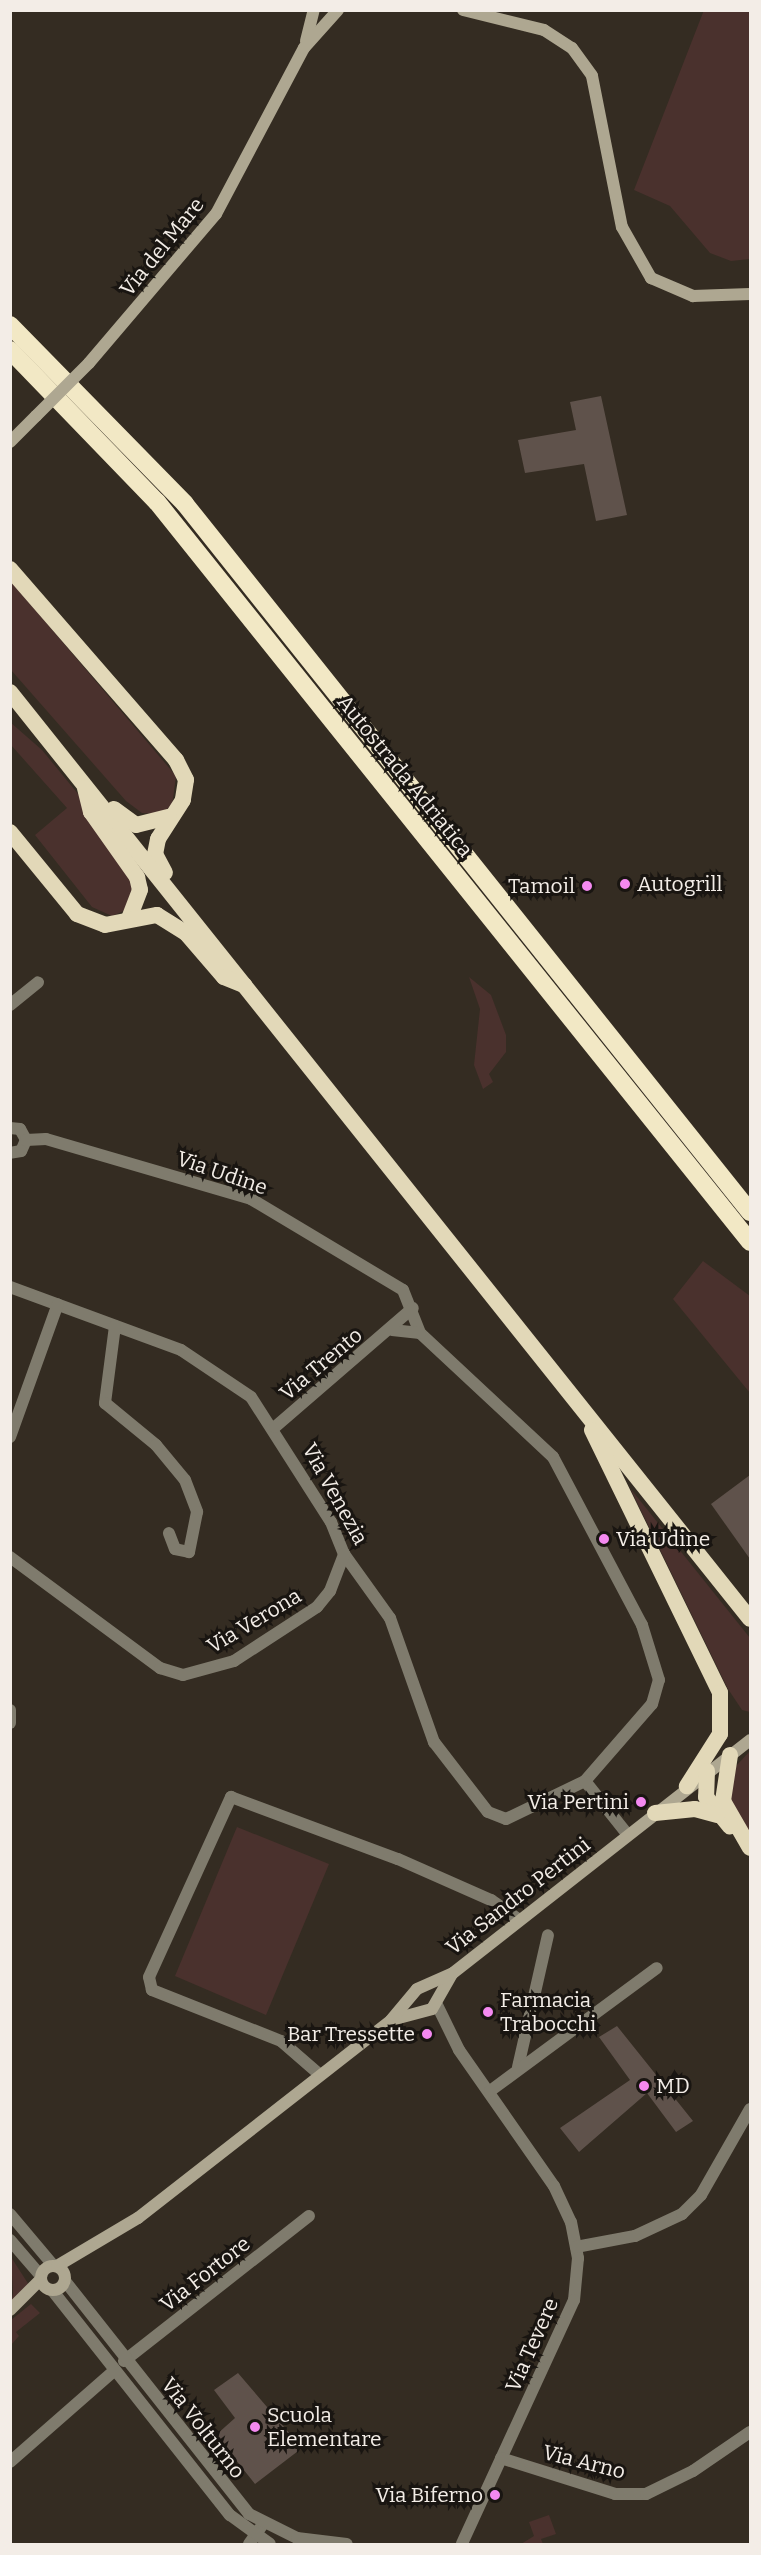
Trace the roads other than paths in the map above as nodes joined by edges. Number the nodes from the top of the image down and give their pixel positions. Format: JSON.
{"nodes":[{"id":1,"x":314,"y":10,"type":"edge"},
{"id":2,"x":338,"y":10,"type":"edge"},
{"id":3,"x":463,"y":10,"type":"edge"},
{"id":4,"x":304,"y":48,"type":"junction"},
{"id":5,"x":750,"y":294,"type":"edge"},
{"id":6,"x":10,"y":325,"type":"edge"},
{"id":7,"x":10,"y":350,"type":"edge"},
{"id":8,"x":10,"y":442,"type":"edge"},
{"id":9,"x":10,"y":569,"type":"edge"},
{"id":10,"x":10,"y":693,"type":"edge"},
{"id":11,"x":84,"y":783,"type":"junction"},
{"id":12,"x":169,"y":818,"type":"junction"},
{"id":13,"x":10,"y":832,"type":"edge"},
{"id":14,"x":129,"y":919,"type":"junction"},
{"id":15,"x":192,"y":920,"type":"junction"},
{"id":16,"x":38,"y":982,"type":"dead end"},
{"id":17,"x":245,"y":985,"type":"junction"},
{"id":18,"x":10,"y":1005,"type":"edge"},
{"id":19,"x":10,"y":1128,"type":"edge"},
{"id":20,"x":26,"y":1140,"type":"junction"},
{"id":21,"x":10,"y":1153,"type":"edge"},
{"id":22,"x":750,"y":1212,"type":"edge"},
{"id":23,"x":750,"y":1242,"type":"edge"},
{"id":24,"x":10,"y":1287,"type":"edge"},
{"id":25,"x":58,"y":1304,"type":"junction"},
{"id":26,"x":413,"y":1308,"type":"junction"},
{"id":27,"x":115,"y":1326,"type":"junction"},
{"id":28,"x":392,"y":1330,"type":"junction"},
{"id":29,"x":420,"y":1334,"type":"junction"},
{"id":30,"x":578,"y":1399,"type":"junction"},
{"id":31,"x":274,"y":1427,"type":"junction"},
{"id":32,"x":10,"y":1437,"type":"edge"},
{"id":33,"x":169,"y":1533,"type":"dead end"},
{"id":34,"x":344,"y":1554,"type":"junction"},
{"id":35,"x":10,"y":1557,"type":"edge"},
{"id":36,"x":750,"y":1619,"type":"edge"},
{"id":37,"x":10,"y":1710,"type":"edge"},
{"id":38,"x":10,"y":1723,"type":"edge"},
{"id":39,"x":750,"y":1740,"type":"edge"},
{"id":40,"x":730,"y":1755,"type":"junction"},
{"id":41,"x":707,"y":1771,"type":"junction"},
{"id":42,"x":585,"y":1781,"type":"junction"},
{"id":43,"x":687,"y":1786,"type":"junction"},
{"id":44,"x":655,"y":1813,"type":"junction"},
{"id":45,"x":717,"y":1815,"type":"junction"},
{"id":46,"x":628,"y":1835,"type":"junction"},
{"id":47,"x":748,"y":1845,"type":"edge"},
{"id":48,"x":520,"y":1920,"type":"junction"},
{"id":49,"x":548,"y":1935,"type":"dead end"},
{"id":50,"x":657,"y":1968,"type":"dead end"},
{"id":51,"x":453,"y":1973,"type":"junction"},
{"id":52,"x":428,"y":1987,"type":"junction"},
{"id":53,"x":412,"y":1999,"type":"junction"},
{"id":54,"x":436,"y":2000,"type":"junction"},
{"id":55,"x":422,"y":2011,"type":"junction"},
{"id":56,"x":391,"y":2020,"type":"junction"},
{"id":57,"x":441,"y":2021,"type":"junction"},
{"id":58,"x":518,"y":2067,"type":"junction"},
{"id":59,"x":319,"y":2074,"type":"junction"},
{"id":60,"x":490,"y":2091,"type":"junction"},
{"id":61,"x":750,"y":2109,"type":"edge"},
{"id":62,"x":10,"y":2214,"type":"edge"},
{"id":63,"x":309,"y":2216,"type":"dead end"},
{"id":64,"x":10,"y":2240,"type":"edge"},
{"id":65,"x":576,"y":2247,"type":"junction"},
{"id":66,"x":90,"y":2249,"type":"junction"},
{"id":67,"x":55,"y":2266,"type":"junction"},
{"id":68,"x":66,"y":2279,"type":"junction"},
{"id":69,"x":46,"y":2284,"type":"junction"},
{"id":70,"x":14,"y":2306,"type":"edge"},
{"id":71,"x":124,"y":2361,"type":"junction"},
{"id":72,"x":114,"y":2371,"type":"junction"},
{"id":73,"x":750,"y":2432,"type":"edge"},
{"id":74,"x":501,"y":2458,"type":"junction"},
{"id":75,"x":10,"y":2462,"type":"edge"},
{"id":76,"x":263,"y":2524,"type":"junction"},
{"id":77,"x":465,"y":2532,"type":"junction"},
{"id":78,"x":253,"y":2541,"type":"edge"},
{"id":79,"x":270,"y":2544,"type":"edge"},
{"id":80,"x":348,"y":2544,"type":"edge"},
{"id":81,"x":456,"y":2544,"type":"edge"},
{"id":82,"x":462,"y":2544,"type":"edge"}],
"edges":[{"from":1,"to":4,"type":"main road","name":"Via del Mare"},
{"from":2,"to":4,"type":"main road","name":"Via del Mare"},
{"from":3,"to":5,"type":"main road"},
{"from":4,"to":8,"type":"main road","name":"Via del Mare","bridge":true},
{"from":6,"to":22,"type":"highway","name":"Autostrada Adriatica"},
{"from":7,"to":23,"type":"highway","name":"Autostrada Adriatica"},
{"from":9,"to":12,"type":"highway"},
{"from":10,"to":11,"type":"highway"},
{"from":11,"to":12,"type":"highway"},
{"from":11,"to":14,"type":"highway"},
{"from":11,"to":15,"type":"highway"},
{"from":12,"to":15,"type":"highway"},
{"from":13,"to":14,"type":"highway"},
{"from":14,"to":17,"type":"highway"},
{"from":15,"to":17,"type":"highway"},
{"from":16,"to":18,"type":"street"},
{"from":17,"to":30,"type":"highway"},
{"from":19,"to":20,"type":"street"},
{"from":20,"to":21,"type":"street"},
{"from":20,"to":26,"type":"street","name":"Via Udine"},
{"from":24,"to":25,"type":"street","name":"Via Venezia"},
{"from":25,"to":27,"type":"street","name":"Via Venezia"},
{"from":25,"to":32,"type":"street"},
{"from":26,"to":28,"type":"street"},
{"from":26,"to":29,"type":"street","name":"Via Udine"},
{"from":27,"to":31,"type":"street","name":"Via Venezia"},
{"from":27,"to":33,"type":"street"},
{"from":28,"to":29,"type":"street"},
{"from":28,"to":31,"type":"street","name":"Via Trento"},
{"from":29,"to":42,"type":"street"},
{"from":30,"to":36,"type":"highway"},
{"from":30,"to":43,"type":"highway"},
{"from":31,"to":34,"type":"street","name":"Via Venezia"},
{"from":34,"to":35,"type":"street","name":"Via Verona"},
{"from":34,"to":42,"type":"street","name":"Via Venezia"},
{"from":37,"to":38,"type":"street"},
{"from":39,"to":40,"type":"main road","name":"Via Sandro Pertini"},
{"from":40,"to":41,"type":"main road","name":"Via Sandro Pertini"},
{"from":40,"to":47,"type":"highway"},
{"from":41,"to":43,"type":"main road","name":"Via Sandro Pertini"},
{"from":41,"to":45,"type":"highway"},
{"from":42,"to":46,"type":"street"},
{"from":43,"to":44,"type":"main road","name":"Via Sandro Pertini"},
{"from":44,"to":45,"type":"highway"},
{"from":44,"to":46,"type":"main road","name":"Via Sandro Pertini"},
{"from":45,"to":47,"type":"highway"},
{"from":46,"to":48,"type":"main road","name":"Via Sandro Pertini"},
{"from":48,"to":51,"type":"main road","name":"Via Sandro Pertini"},
{"from":48,"to":59,"type":"street"},
{"from":49,"to":58,"type":"street"},
{"from":50,"to":58,"type":"street"},
{"from":51,"to":52,"type":"main road","name":"Via Sandro Pertini"},
{"from":51,"to":54,"type":"main road","name":"Via Sandro Pertini"},
{"from":52,"to":53,"type":"main road","name":"Via Sandro Pertini"},
{"from":52,"to":54,"type":"main road"},
{"from":53,"to":55,"type":"main road"},
{"from":53,"to":56,"type":"main road","name":"Via Sandro Pertini"},
{"from":54,"to":55,"type":"main road","name":"Via Sandro Pertini"},
{"from":54,"to":57,"type":"street","name":"Via Tevere"},
{"from":55,"to":56,"type":"main road","name":"Via Sandro Pertini"},
{"from":55,"to":57,"type":"street","name":"Via Tevere"},
{"from":56,"to":59,"type":"main road","name":"Via Sandro Pertini"},
{"from":57,"to":60,"type":"street","name":"Via Tevere"},
{"from":58,"to":60,"type":"street"},
{"from":59,"to":66,"type":"main road","name":"Via Sandro Pertini"},
{"from":60,"to":65,"type":"street","name":"Via Tevere"},
{"from":61,"to":65,"type":"street"},
{"from":62,"to":67,"type":"street"},
{"from":63,"to":71,"type":"street","name":"Via Fortore"},
{"from":64,"to":69,"type":"street","name":"Via Volturno"},
{"from":65,"to":74,"type":"street","name":"Via Tevere"},
{"from":66,"to":67,"type":"main road","name":"Via Sandro Pertini"},
{"from":66,"to":68,"type":"main road","name":"Via Sandro Pertini"},
{"from":67,"to":68,"type":"main road"},
{"from":67,"to":69,"type":"main road","name":"Via Sandro Pertini"},
{"from":68,"to":69,"type":"main road","name":"Via Sandro Pertini"},
{"from":68,"to":71,"type":"street","name":"Via Volturno"},
{"from":69,"to":70,"type":"main road","name":"Via Sandro Pertini"},
{"from":69,"to":72,"type":"street","name":"Via Volturno"},
{"from":71,"to":76,"type":"street","name":"Via Volturno"},
{"from":72,"to":75,"type":"street"},
{"from":72,"to":78,"type":"street","name":"Via Volturno"},
{"from":73,"to":74,"type":"street","name":"Via Arno"},
{"from":74,"to":77,"type":"street","name":"Via Tevere"},
{"from":76,"to":78,"type":"street"},
{"from":76,"to":80,"type":"street","name":"Via Volturno"},
{"from":77,"to":81,"type":"street","name":"Via Tevere"},
{"from":77,"to":82,"type":"street","name":"Via Tevere"},
{"from":78,"to":79,"type":"street","name":"Via Volturno"}]}
